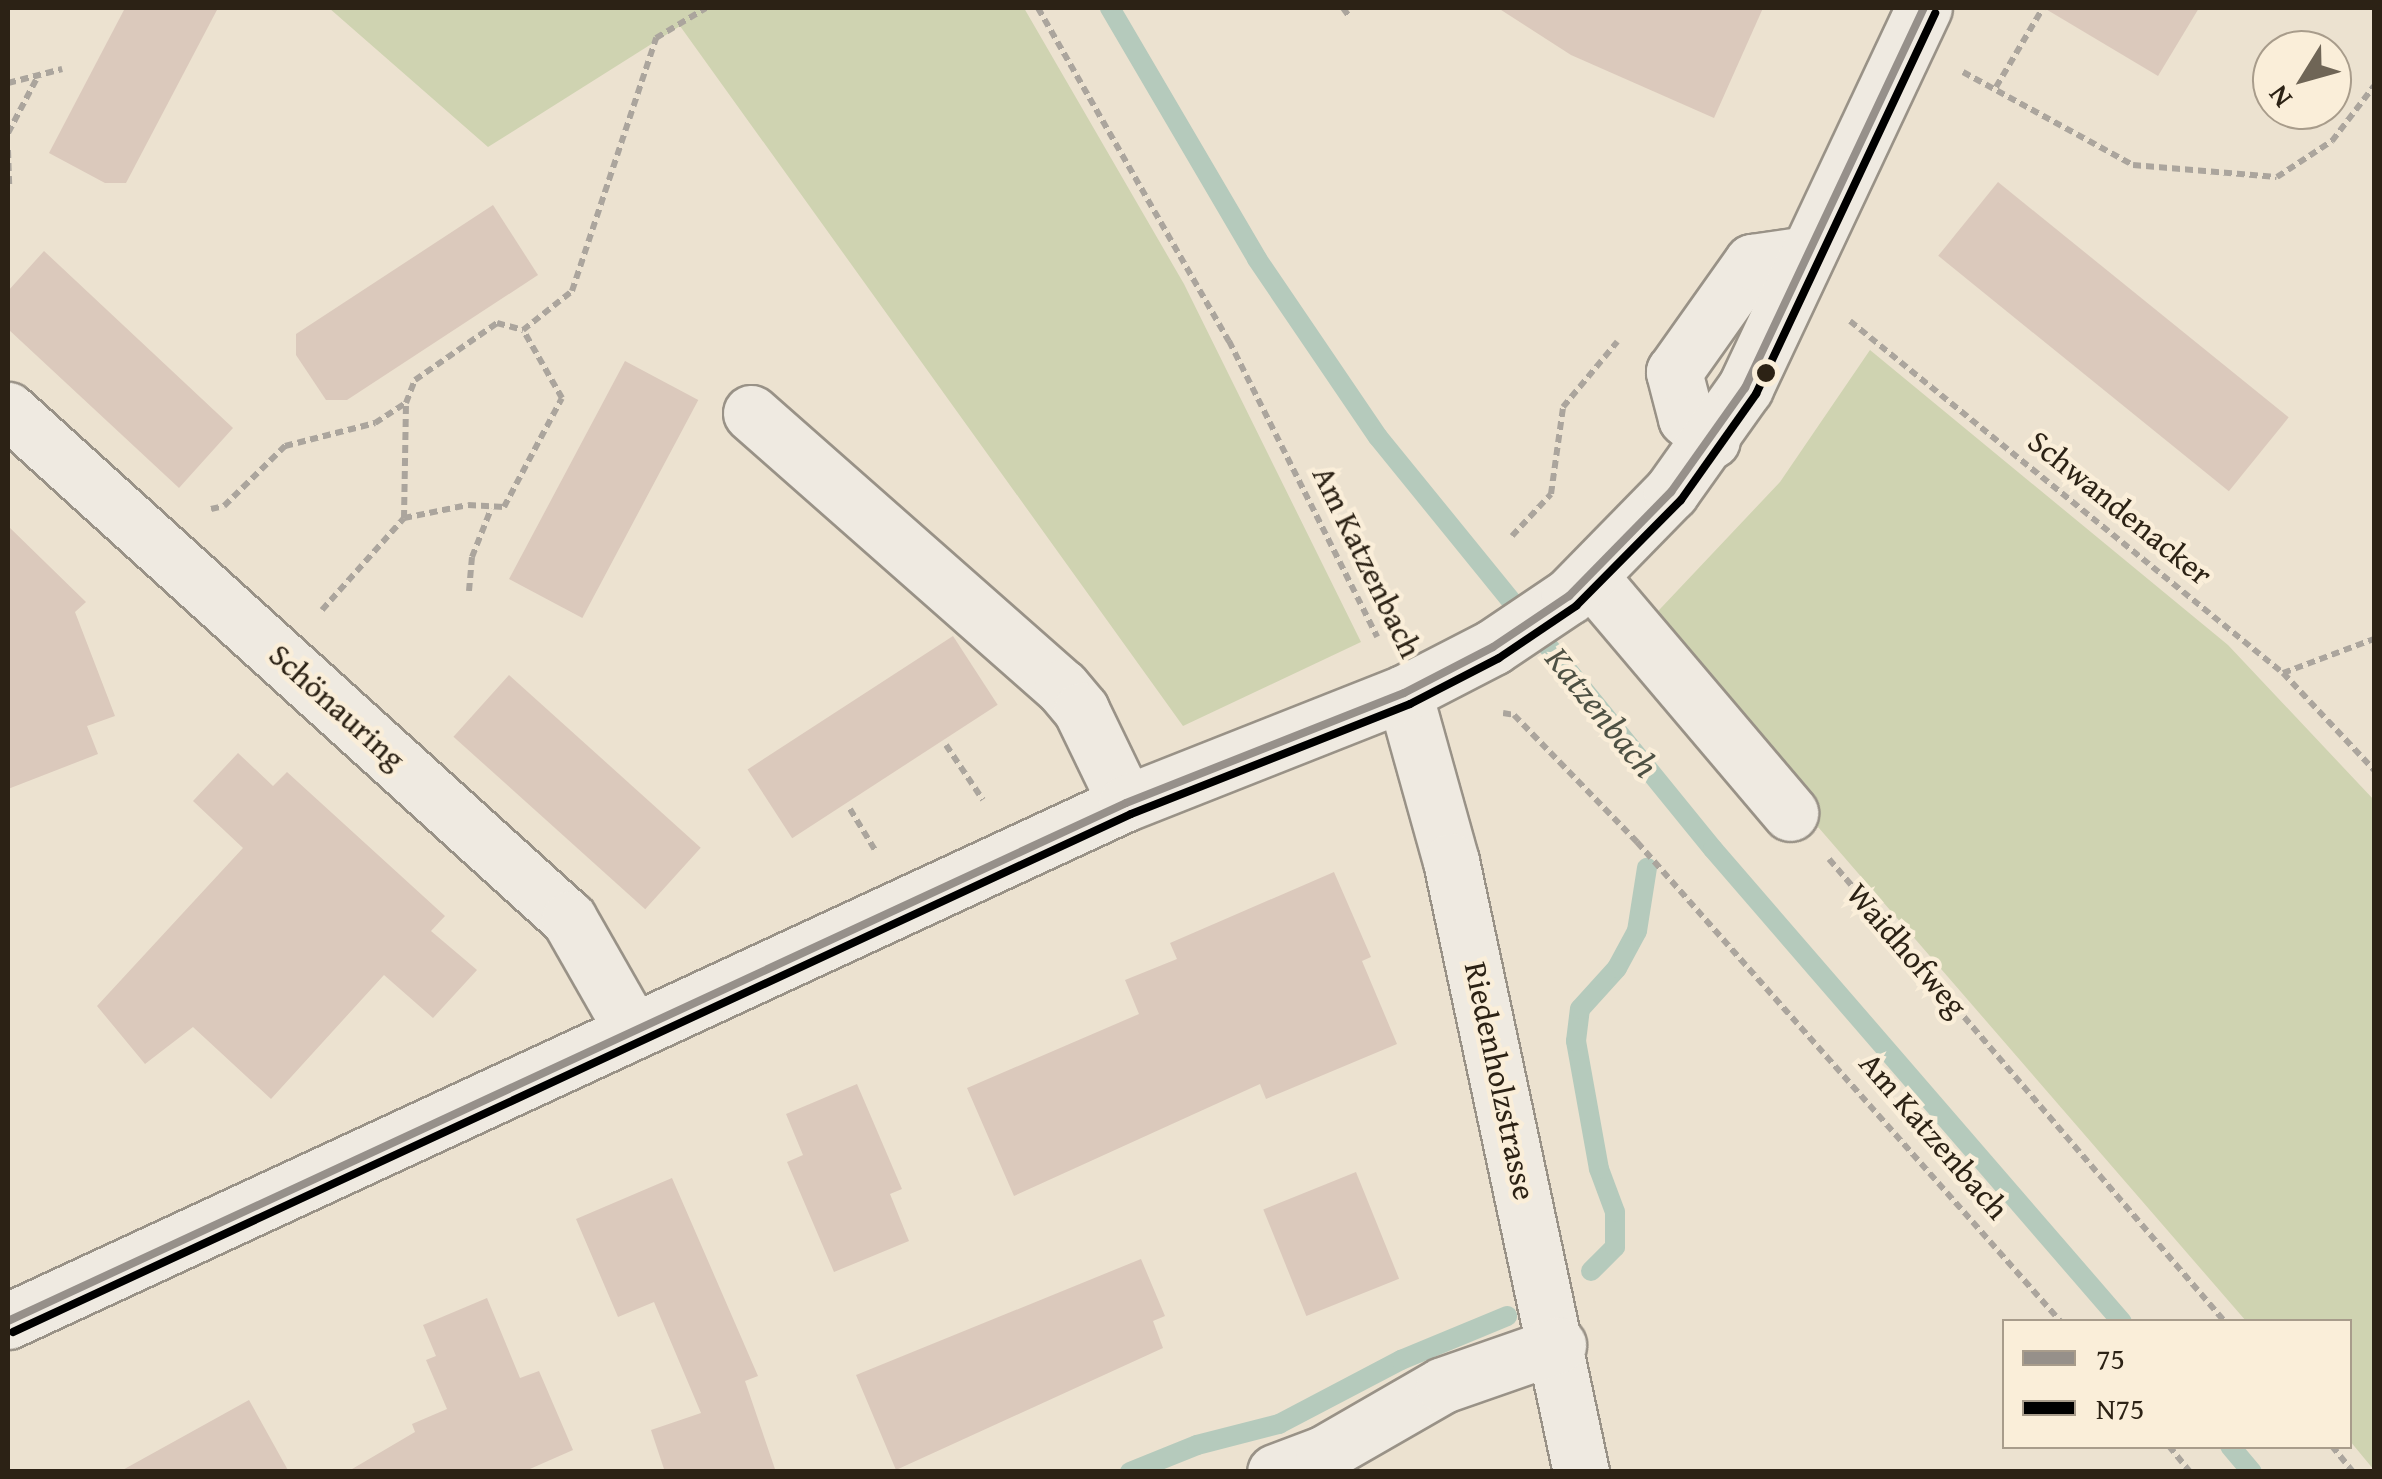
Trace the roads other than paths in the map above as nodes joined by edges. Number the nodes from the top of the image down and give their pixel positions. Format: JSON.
{"nodes":[{"id":1,"x":1924,"y":8,"type":"edge"},
{"id":2,"x":8,"y":410,"type":"edge"},
{"id":3,"x":751,"y":413,"type":"dead end"},
{"id":4,"x":1580,"y":587,"type":"junction"},
{"id":5,"x":1404,"y":693,"type":"junction"},
{"id":6,"x":1126,"y":803,"type":"junction"},
{"id":7,"x":1790,"y":813,"type":"road end"},
{"id":8,"x":633,"y":1031,"type":"junction"},
{"id":9,"x":8,"y":1321,"type":"edge"},
{"id":10,"x":1558,"y":1345,"type":"junction"},
{"id":11,"x":1275,"y":1472,"type":"edge"},
{"id":12,"x":1581,"y":1472,"type":"edge"}],
"edges":[{"from":1,"to":4,"type":"street"},
{"from":2,"to":8,"type":"street","name":"Schönauring"},
{"from":3,"to":6,"type":"street"},
{"from":4,"to":5,"type":"street"},
{"from":4,"to":7,"type":"street"},
{"from":5,"to":6,"type":"street"},
{"from":5,"to":10,"type":"street","name":"Riedenholzstrasse"},
{"from":6,"to":8,"type":"street"},
{"from":8,"to":9,"type":"street"},
{"from":10,"to":11,"type":"street"},
{"from":10,"to":12,"type":"street","name":"Riedenholzstrasse"}]}
